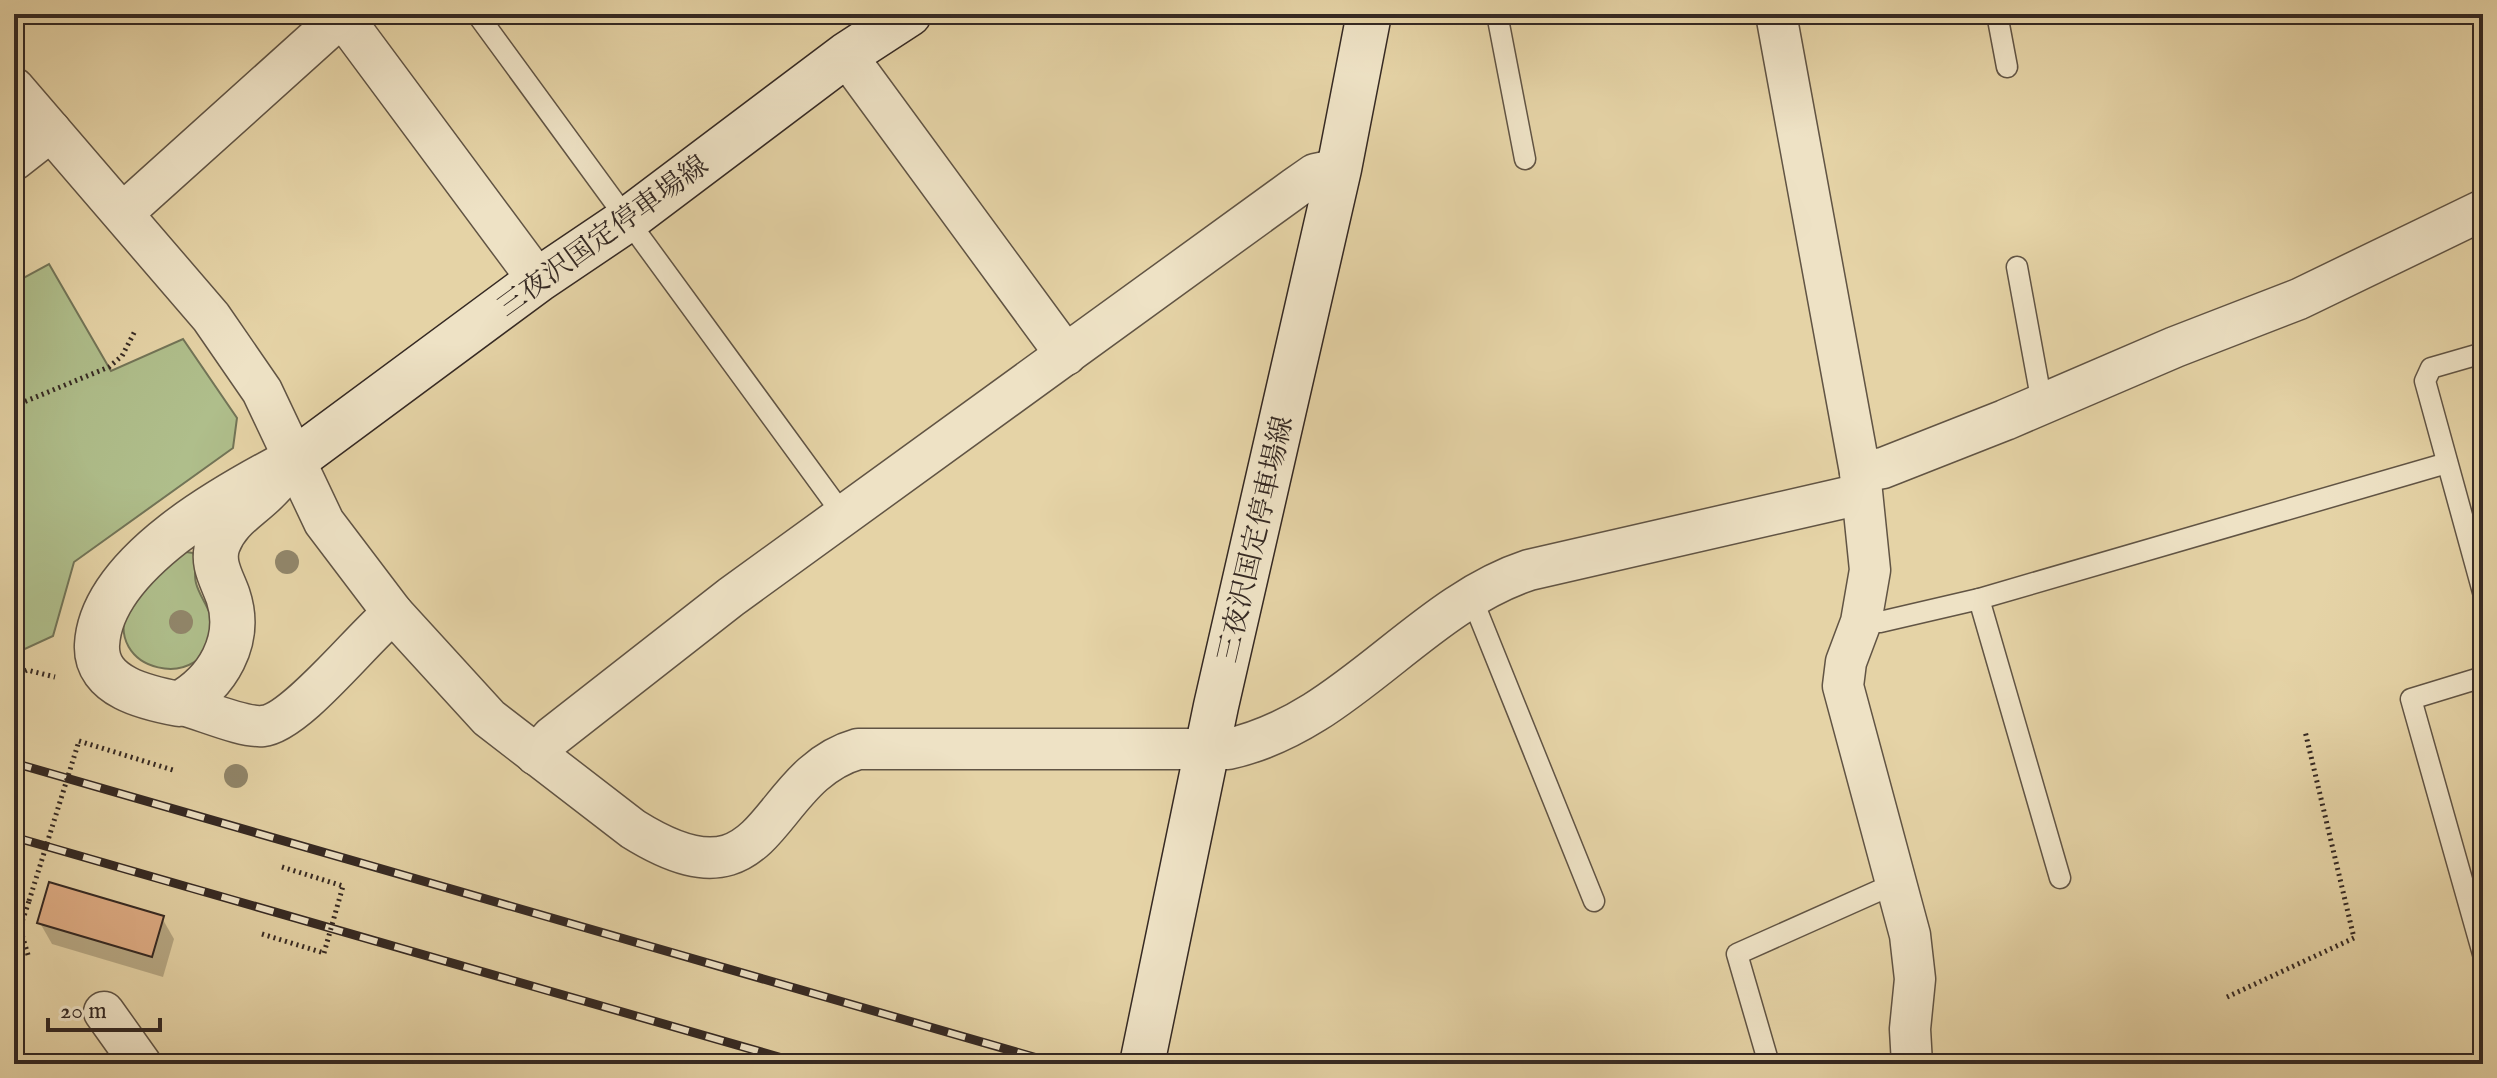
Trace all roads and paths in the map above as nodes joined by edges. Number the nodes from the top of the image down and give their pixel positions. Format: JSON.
{"nodes":[{"id":1,"x":477,"y":14,"type":"edge"},
{"id":2,"x":909,"y":14,"type":"edge"},
{"id":3,"x":1369,"y":14,"type":"edge"},
{"id":4,"x":1497,"y":14,"type":"edge"},
{"id":5,"x":1776,"y":14,"type":"edge"},
{"id":6,"x":1997,"y":14,"type":"edge"},
{"id":7,"x":343,"y":15,"type":"edge"},
{"id":8,"x":846,"y":55,"type":"junction"},
{"id":9,"x":2007,"y":67,"type":"dead end"},
{"id":10,"x":14,"y":88,"type":"edge"},
{"id":11,"x":51,"y":131,"type":"junction"},
{"id":12,"x":1525,"y":159,"type":"dead end"},
{"id":13,"x":14,"y":160,"type":"edge"},
{"id":14,"x":1339,"y":169,"type":"junction"},
{"id":15,"x":2483,"y":210,"type":"edge"},
{"id":16,"x":123,"y":213,"type":"junction"},
{"id":17,"x":627,"y":220,"type":"junction"},
{"id":18,"x":2017,"y":267,"type":"dead end"},
{"id":19,"x":538,"y":280,"type":"junction"},
{"id":20,"x":135,"y":331,"type":"dead end"},
{"id":21,"x":2483,"y":353,"type":"edge"},
{"id":22,"x":1066,"y":355,"type":"junction"},
{"id":23,"x":2047,"y":402,"type":"junction"},
{"id":24,"x":14,"y":406,"type":"edge"},
{"id":25,"x":296,"y":459,"type":"junction"},
{"id":26,"x":2447,"y":463,"type":"junction"},
{"id":27,"x":1861,"y":483,"type":"junction"},
{"id":28,"x":844,"y":516,"type":"junction"},
{"id":29,"x":2483,"y":592,"type":"edge"},
{"id":30,"x":1471,"y":596,"type":"junction"},
{"id":31,"x":1979,"y":599,"type":"junction"},
{"id":32,"x":393,"y":613,"type":"junction"},
{"id":33,"x":1861,"y":622,"type":"junction"},
{"id":34,"x":14,"y":676,"type":"edge"},
{"id":35,"x":55,"y":677,"type":"dead end"},
{"id":36,"x":2483,"y":677,"type":"edge"},
{"id":37,"x":179,"y":704,"type":"junction"},
{"id":38,"x":2305,"y":731,"type":"dead end"},
{"id":39,"x":1209,"y":749,"type":"junction"},
{"id":40,"x":536,"y":755,"type":"junction"},
{"id":41,"x":176,"y":771,"type":"dead end"},
{"id":42,"x":282,"y":867,"type":"dead end"},
{"id":43,"x":2060,"y":878,"type":"dead end"},
{"id":44,"x":1896,"y":883,"type":"junction"},
{"id":45,"x":1594,"y":901,"type":"dead end"},
{"id":46,"x":262,"y":934,"type":"dead end"},
{"id":47,"x":2483,"y":954,"type":"edge"},
{"id":48,"x":28,"y":955,"type":"dead end"},
{"id":49,"x":2227,"y":997,"type":"dead end"},
{"id":50,"x":104,"y":1012,"type":"dead end"},
{"id":51,"x":141,"y":1064,"type":"edge"},
{"id":52,"x":1142,"y":1064,"type":"edge"},
{"id":53,"x":1769,"y":1064,"type":"edge"},
{"id":54,"x":1912,"y":1064,"type":"edge"}],
"edges":[{"from":1,"to":17,"type":"lane"},
{"from":2,"to":8,"type":"main road","name":"三夜沢国定停車場線"},
{"from":3,"to":14,"type":"main road","name":"三夜沢国定停車場線"},
{"from":4,"to":12,"type":"lane"},
{"from":5,"to":27,"type":"street"},
{"from":6,"to":9,"type":"lane"},
{"from":7,"to":16,"type":"street"},
{"from":7,"to":19,"type":"street"},
{"from":8,"to":17,"type":"main road","name":"三夜沢国定停車場線"},
{"from":8,"to":22,"type":"street"},
{"from":10,"to":11,"type":"street"},
{"from":11,"to":13,"type":"street"},
{"from":11,"to":16,"type":"street"},
{"from":14,"to":22,"type":"street"},
{"from":14,"to":39,"type":"main road","name":"三夜沢国定停車場線"},
{"from":15,"to":23,"type":"street"},
{"from":16,"to":25,"type":"street"},
{"from":17,"to":19,"type":"main road","name":"三夜沢国定停車場線"},
{"from":17,"to":28,"type":"lane"},
{"from":18,"to":23,"type":"lane"},
{"from":19,"to":25,"type":"main road","name":"三夜沢国定停車場線"},
{"from":20,"to":24,"type":"path"},
{"from":21,"to":26,"type":"lane"},
{"from":22,"to":28,"type":"street"},
{"from":23,"to":27,"type":"street"},
{"from":25,"to":32,"type":"street"},
{"from":25,"to":37,"type":"main road"},
{"from":25,"to":37,"type":"main road"},
{"from":26,"to":29,"type":"lane"},
{"from":26,"to":31,"type":"lane"},
{"from":27,"to":30,"type":"street"},
{"from":27,"to":33,"type":"street"},
{"from":28,"to":40,"type":"street"},
{"from":30,"to":39,"type":"street"},
{"from":30,"to":45,"type":"lane"},
{"from":31,"to":33,"type":"lane"},
{"from":31,"to":43,"type":"lane"},
{"from":32,"to":37,"type":"street"},
{"from":32,"to":40,"type":"street"},
{"from":33,"to":44,"type":"street"},
{"from":34,"to":35,"type":"path"},
{"from":36,"to":47,"type":"lane"},
{"from":38,"to":49,"type":"path"},
{"from":39,"to":40,"type":"street"},
{"from":39,"to":52,"type":"main road","name":"三夜沢国定停車場線"},
{"from":41,"to":48,"type":"path","bridge":true},
{"from":42,"to":46,"type":"path","bridge":true},
{"from":44,"to":53,"type":"lane"},
{"from":44,"to":54,"type":"street"},
{"from":50,"to":51,"type":"street"}]}
